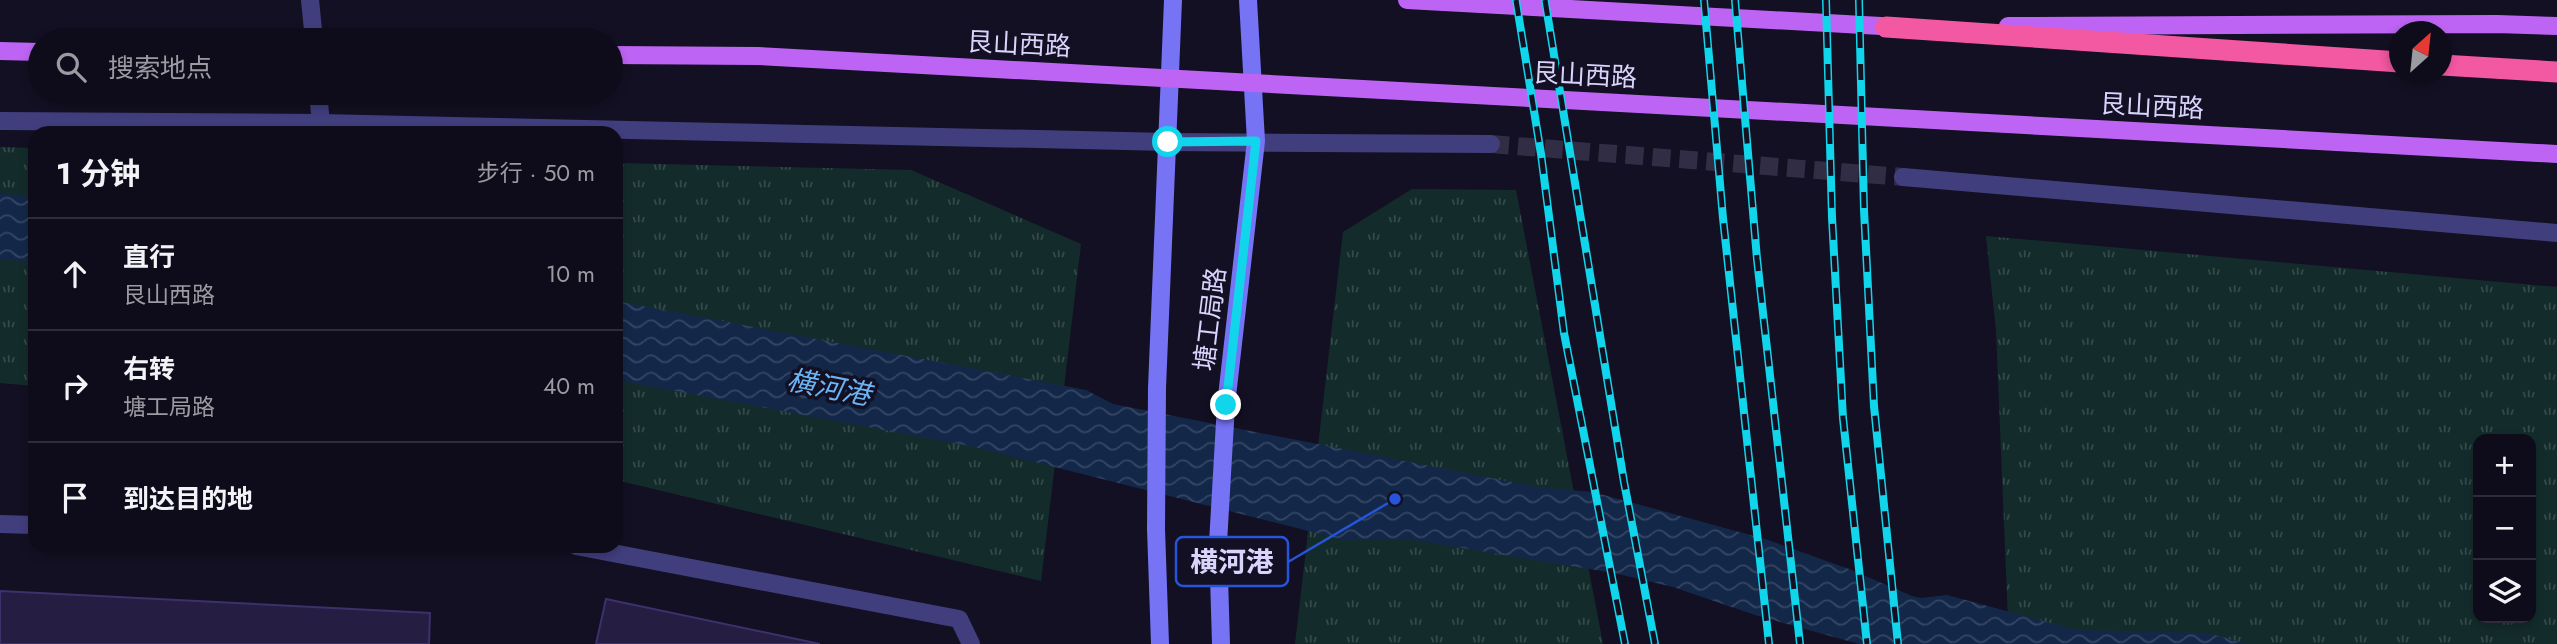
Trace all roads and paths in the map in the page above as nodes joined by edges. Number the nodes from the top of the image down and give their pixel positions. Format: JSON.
{"nodes":[{"id":1,"x":310,"y":0,"type":"edge"},
{"id":2,"x":1173,"y":0,"type":"edge"},
{"id":3,"x":1248,"y":0,"type":"edge"},
{"id":4,"x":1407,"y":0,"type":"edge"},
{"id":5,"x":2557,"y":26,"type":"edge"},
{"id":6,"x":1886,"y":27,"type":"junction"},
{"id":7,"x":313,"y":28,"type":"edge"},
{"id":8,"x":0,"y":51,"type":"edge"},
{"id":9,"x":28,"y":52,"type":"edge"},
{"id":10,"x":623,"y":55,"type":"edge"},
{"id":11,"x":2389,"y":61,"type":"edge"},
{"id":12,"x":2452,"y":66,"type":"edge"},
{"id":13,"x":2557,"y":72,"type":"edge"},
{"id":14,"x":319,"y":105,"type":"edge"},
{"id":15,"x":0,"y":121,"type":"edge"},
{"id":16,"x":321,"y":123,"type":"junction"},
{"id":17,"x":455,"y":126,"type":"edge"},
{"id":18,"x":623,"y":130,"type":"edge"},
{"id":19,"x":1256,"y":141,"type":"junction"},
{"id":20,"x":1168,"y":142,"type":"junction"},
{"id":21,"x":1491,"y":144,"type":"tunnel mouth"},
{"id":22,"x":2557,"y":154,"type":"edge"},
{"id":23,"x":1903,"y":177,"type":"tunnel mouth"},
{"id":24,"x":2557,"y":233,"type":"edge"},
{"id":25,"x":0,"y":524,"type":"edge"},
{"id":26,"x":28,"y":525,"type":"edge"},
{"id":27,"x":613,"y":553,"type":"edge"},
{"id":28,"x":971,"y":644,"type":"edge"},
{"id":29,"x":1160,"y":644,"type":"edge"},
{"id":30,"x":1221,"y":644,"type":"edge"}],
"edges":[{"from":1,"to":7,"type":"street"},
{"from":2,"to":20,"type":"main road","name":"塘工局路"},
{"from":3,"to":19,"type":"main road","name":"塘工局路"},
{"from":4,"to":6,"type":"main road"},
{"from":5,"to":6,"type":"main road"},
{"from":6,"to":11,"type":"highway"},
{"from":8,"to":9,"type":"main road"},
{"from":10,"to":22,"type":"main road","name":"艮山西路"},
{"from":12,"to":13,"type":"highway"},
{"from":14,"to":16,"type":"street"},
{"from":15,"to":16,"type":"street"},
{"from":16,"to":17,"type":"street"},
{"from":18,"to":20,"type":"street"},
{"from":19,"to":20,"type":"street"},
{"from":19,"to":21,"type":"street"},
{"from":19,"to":30,"type":"main road","name":"塘工局路"},
{"from":20,"to":29,"type":"main road","name":"塘工局路"},
{"from":23,"to":24,"type":"street"},
{"from":25,"to":26,"type":"street"},
{"from":27,"to":28,"type":"street"}]}
